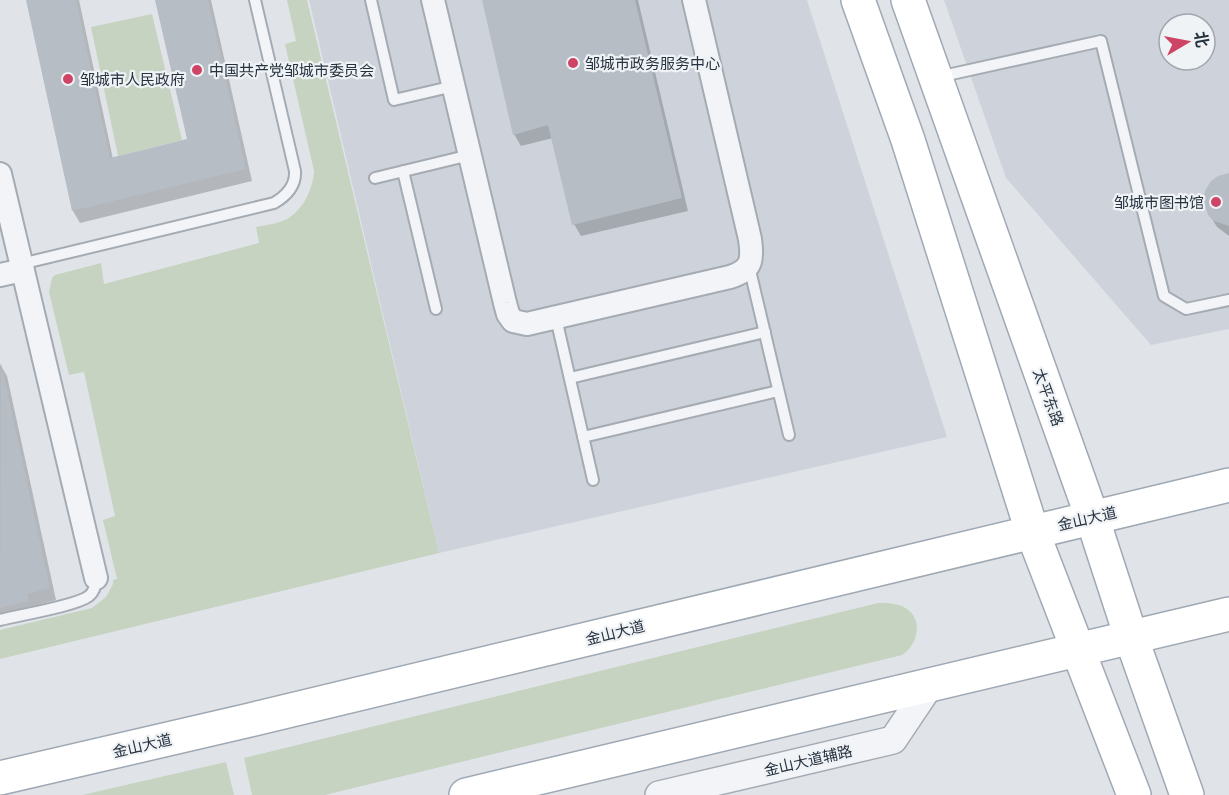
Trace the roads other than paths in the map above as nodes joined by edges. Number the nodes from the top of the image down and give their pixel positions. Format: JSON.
{"nodes":[{"id":1,"x":255,"y":0,"type":"edge"},
{"id":2,"x":371,"y":0,"type":"edge"},
{"id":3,"x":433,"y":0,"type":"edge"},
{"id":4,"x":694,"y":0,"type":"edge"},
{"id":5,"x":858,"y":0,"type":"edge"},
{"id":6,"x":908,"y":0,"type":"edge"},
{"id":7,"x":935,"y":78,"type":"junction"},
{"id":8,"x":454,"y":86,"type":"junction"},
{"id":9,"x":470,"y":155,"type":"junction"},
{"id":10,"x":403,"y":171,"type":"junction"},
{"id":11,"x":0,"y":174,"type":"edge"},
{"id":12,"x":375,"y":178,"type":"dead end"},
{"id":13,"x":749,"y":266,"type":"junction"},
{"id":14,"x":22,"y":267,"type":"junction"},
{"id":15,"x":0,"y":275,"type":"edge"},
{"id":16,"x":1229,"y":300,"type":"edge"},
{"id":17,"x":436,"y":309,"type":"dead end"},
{"id":18,"x":556,"y":318,"type":"junction"},
{"id":19,"x":765,"y":332,"type":"junction"},
{"id":20,"x":570,"y":378,"type":"junction"},
{"id":21,"x":778,"y":391,"type":"junction"},
{"id":22,"x":789,"y":435,"type":"dead end"},
{"id":23,"x":583,"y":437,"type":"junction"},
{"id":24,"x":593,"y":480,"type":"dead end"},
{"id":25,"x":1229,"y":484,"type":"edge"},
{"id":26,"x":1092,"y":517,"type":"junction"},
{"id":27,"x":1032,"y":531,"type":"junction"},
{"id":28,"x":96,"y":578,"type":"joint"},
{"id":29,"x":1229,"y":614,"type":"edge"},
{"id":30,"x":0,"y":620,"type":"edge"},
{"id":31,"x":1131,"y":637,"type":"junction"},
{"id":32,"x":1077,"y":650,"type":"junction"},
{"id":33,"x":930,"y":685,"type":"junction"},
{"id":34,"x":0,"y":778,"type":"edge"},
{"id":35,"x":466,"y":795,"type":"edge"},
{"id":36,"x":659,"y":795,"type":"edge"},
{"id":37,"x":1134,"y":795,"type":"edge"},
{"id":38,"x":1188,"y":795,"type":"edge"}],
"edges":[{"from":1,"to":14,"type":"lane"},
{"from":2,"to":8,"type":"lane"},
{"from":3,"to":8,"type":"street"},
{"from":4,"to":13,"type":"street"},
{"from":5,"to":27,"type":"main road"},
{"from":6,"to":7,"type":"main road","name":"太平东路"},
{"from":7,"to":16,"type":"lane"},
{"from":7,"to":26,"type":"main road","name":"太平东路"},
{"from":8,"to":9,"type":"street"},
{"from":9,"to":10,"type":"lane"},
{"from":9,"to":18,"type":"street"},
{"from":10,"to":12,"type":"lane"},
{"from":10,"to":17,"type":"lane"},
{"from":11,"to":14,"type":"street"},
{"from":13,"to":18,"type":"street"},
{"from":13,"to":19,"type":"lane"},
{"from":14,"to":15,"type":"street"},
{"from":14,"to":28,"type":"street"},
{"from":18,"to":20,"type":"lane"},
{"from":19,"to":20,"type":"lane"},
{"from":19,"to":21,"type":"lane"},
{"from":20,"to":23,"type":"lane"},
{"from":21,"to":22,"type":"lane"},
{"from":21,"to":23,"type":"lane"},
{"from":23,"to":24,"type":"lane"},
{"from":25,"to":26,"type":"main road","name":"金山大道"},
{"from":26,"to":27,"type":"main road","name":"金山大道"},
{"from":26,"to":31,"type":"main road","name":"太平东路"},
{"from":27,"to":32,"type":"main road"},
{"from":27,"to":34,"type":"main road","name":"金山大道"},
{"from":28,"to":30,"type":"lane"},
{"from":29,"to":31,"type":"main road"},
{"from":31,"to":32,"type":"main road"},
{"from":31,"to":38,"type":"main road","name":"太平东路"},
{"from":32,"to":33,"type":"main road"},
{"from":32,"to":37,"type":"main road"},
{"from":33,"to":35,"type":"main road"},
{"from":33,"to":36,"type":"street","name":"金山大道辅路"}]}
